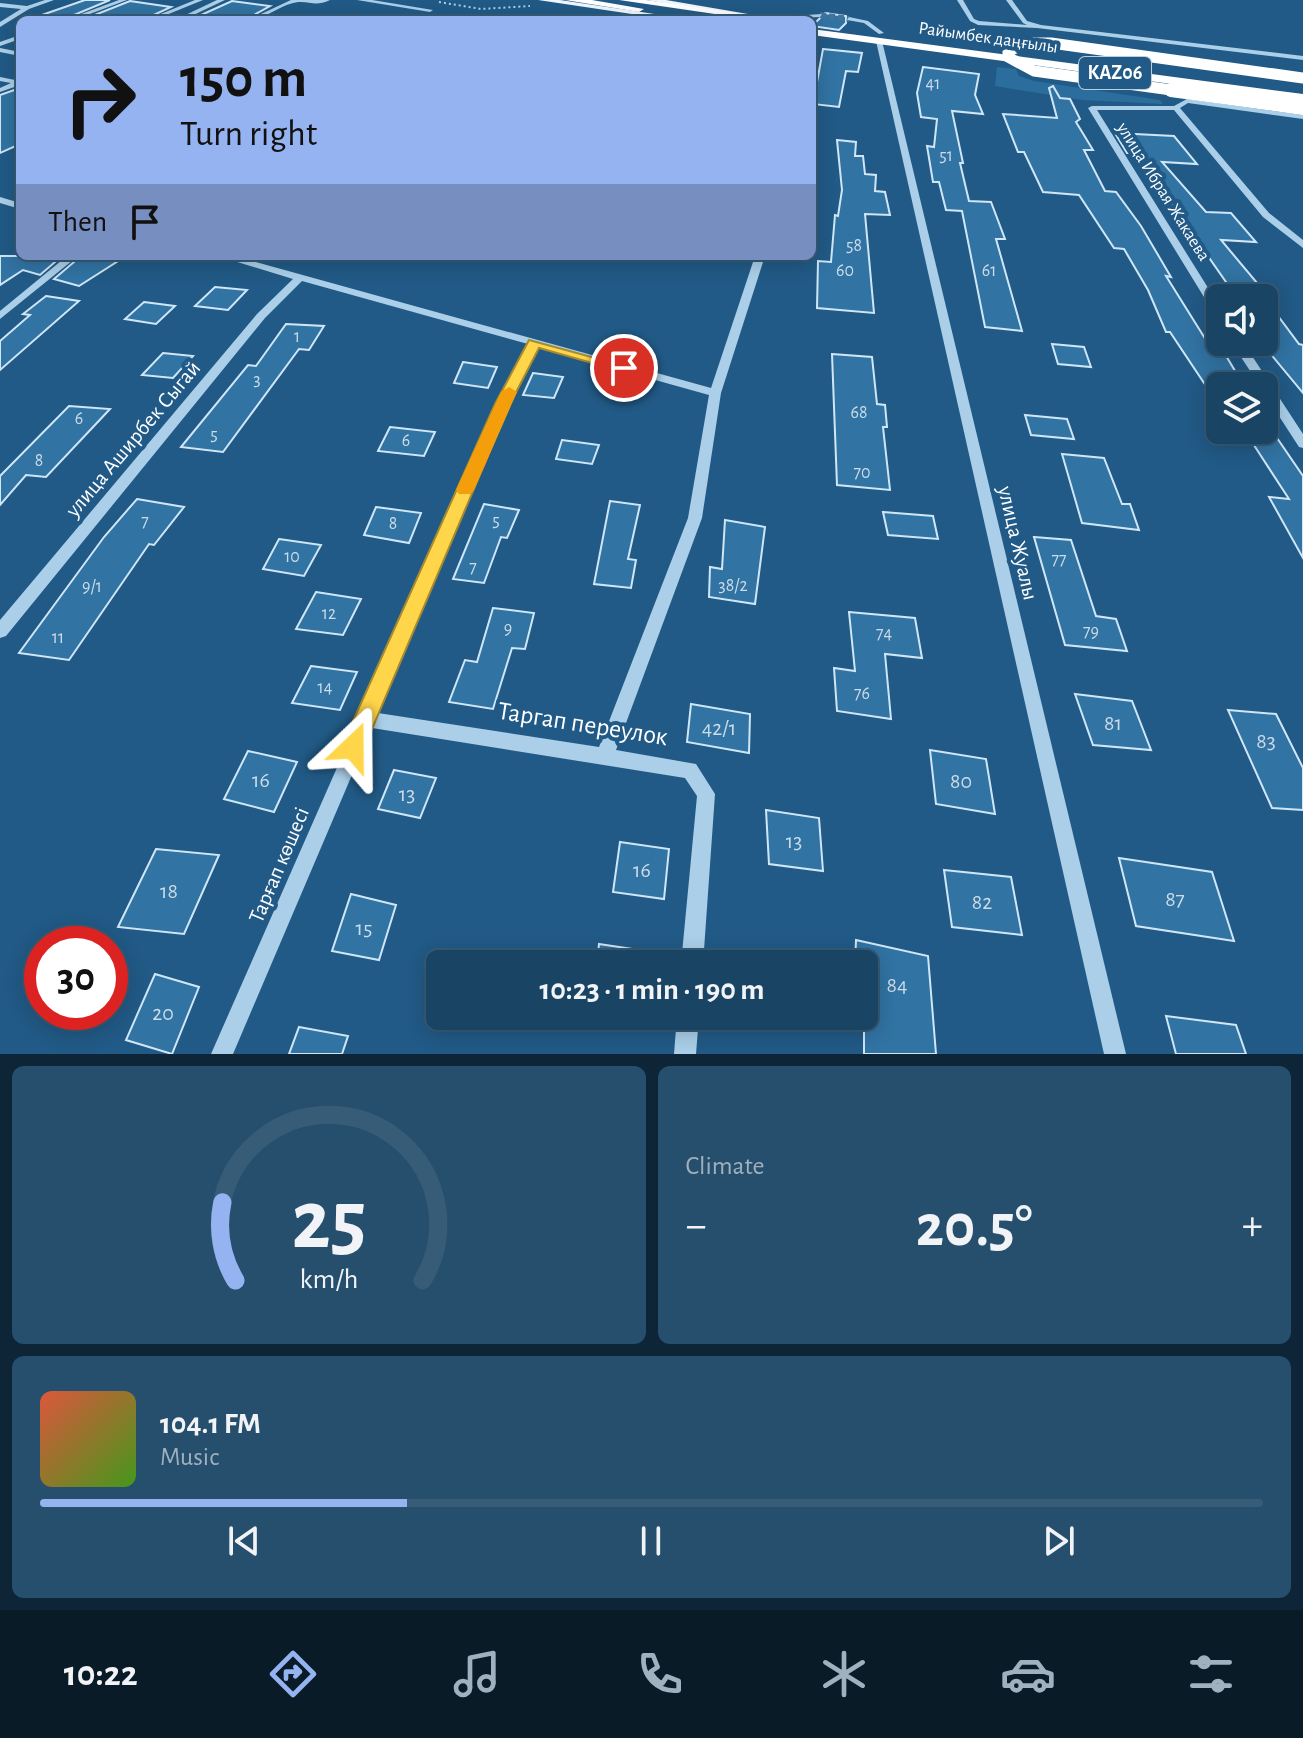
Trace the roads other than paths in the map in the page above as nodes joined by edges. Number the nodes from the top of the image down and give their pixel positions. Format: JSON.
{"nodes":[{"id":1,"x":51,"y":0,"type":"edge"},
{"id":2,"x":124,"y":0,"type":"edge"},
{"id":3,"x":200,"y":0,"type":"edge"},
{"id":4,"x":222,"y":0,"type":"edge"},
{"id":5,"x":296,"y":0,"type":"edge"},
{"id":6,"x":327,"y":0,"type":"edge"},
{"id":7,"x":360,"y":0,"type":"edge"},
{"id":8,"x":542,"y":0,"type":"edge"},
{"id":9,"x":570,"y":0,"type":"edge"},
{"id":10,"x":624,"y":0,"type":"edge"},
{"id":11,"x":650,"y":0,"type":"edge"},
{"id":12,"x":960,"y":0,"type":"edge"},
{"id":13,"x":1009,"y":0,"type":"edge"},
{"id":14,"x":1,"y":2,"type":"edge"},
{"id":15,"x":27,"y":8,"type":"junction"},
{"id":16,"x":430,"y":10,"type":"dead end"},
{"id":17,"x":79,"y":16,"type":"edge"},
{"id":18,"x":159,"y":16,"type":"edge"},
{"id":19,"x":187,"y":16,"type":"edge"},
{"id":20,"x":260,"y":16,"type":"edge"},
{"id":21,"x":655,"y":16,"type":"edge"},
{"id":22,"x":691,"y":16,"type":"edge"},
{"id":23,"x":746,"y":16,"type":"edge"},
{"id":24,"x":751,"y":16,"type":"edge"},
{"id":25,"x":849,"y":19,"type":"tunnel mouth"},
{"id":26,"x":816,"y":20,"type":"edge"},
{"id":27,"x":0,"y":25,"type":"edge"},
{"id":28,"x":1040,"y":27,"type":"junction"},
{"id":29,"x":816,"y":32,"type":"edge"},
{"id":30,"x":880,"y":37,"type":"junction"},
{"id":31,"x":1303,"y":58,"type":"edge"},
{"id":32,"x":1303,"y":78,"type":"edge"},
{"id":33,"x":1303,"y":88,"type":"edge"},
{"id":34,"x":1303,"y":98,"type":"edge"},
{"id":35,"x":1176,"y":108,"type":"junction"},
{"id":36,"x":1303,"y":108,"type":"edge"},
{"id":37,"x":1303,"y":117,"type":"edge"},
{"id":38,"x":1303,"y":245,"type":"edge"},
{"id":39,"x":68,"y":260,"type":"edge"},
{"id":40,"x":237,"y":260,"type":"edge"},
{"id":41,"x":759,"y":260,"type":"edge"},
{"id":42,"x":300,"y":278,"type":"junction"},
{"id":43,"x":1206,"y":293,"type":"edge"},
{"id":44,"x":0,"y":316,"type":"edge"},
{"id":45,"x":534,"y":343,"type":"junction"},
{"id":46,"x":1246,"y":356,"type":"edge"},
{"id":47,"x":715,"y":393,"type":"junction"},
{"id":48,"x":1303,"y":444,"type":"edge"},
{"id":49,"x":0,"y":631,"type":"edge"},
{"id":50,"x":365,"y":719,"type":"junction"},
{"id":51,"x":605,"y":755,"type":"junction"},
{"id":52,"x":693,"y":950,"type":"edge"},
{"id":53,"x":687,"y":1030,"type":"edge"},
{"id":54,"x":222,"y":1054,"type":"edge"},
{"id":55,"x":685,"y":1054,"type":"edge"},
{"id":56,"x":1115,"y":1054,"type":"edge"}],
"edges":[{"from":1,"to":15,"type":"street"},
{"from":2,"to":17,"type":"street"},
{"from":3,"to":18,"type":"street"},
{"from":4,"to":19,"type":"street"},
{"from":5,"to":6,"type":"street"},
{"from":5,"to":20,"type":"street"},
{"from":7,"to":16,"type":"street"},
{"from":8,"to":21,"type":"main road"},
{"from":9,"to":22,"type":"highway"},
{"from":10,"to":23,"type":"highway"},
{"from":11,"to":24,"type":"main road"},
{"from":12,"to":28,"type":"street"},
{"from":13,"to":28,"type":"street"},
{"from":14,"to":15,"type":"street"},
{"from":15,"to":27,"type":"street"},
{"from":25,"to":30,"type":"street"},
{"from":26,"to":30,"type":"highway","name":"Райымбек даңғылы","number":"KАZ06"},
{"from":28,"to":31,"type":"street"},
{"from":29,"to":30,"type":"highway","name":"Райымбек даңғылы","number":"KАZ06"},
{"from":30,"to":33,"type":"highway","name":"Райымбек даңғылы","number":"KАZ06"},
{"from":30,"to":34,"type":"highway","name":"Райымбек даңғылы","number":"KАZ06"},
{"from":30,"to":56,"type":"street","name":"улица Жуалы"},
{"from":32,"to":36,"type":"highway","bridge":true},
{"from":35,"to":37,"type":"street","name":"улица Ибрая Жакаева"},
{"from":35,"to":38,"type":"street"},
{"from":35,"to":43,"type":"street","name":"улица Ибрая Жакаева"},
{"from":39,"to":44,"type":"street"},
{"from":40,"to":42,"type":"street"},
{"from":41,"to":47,"type":"street"},
{"from":42,"to":45,"type":"street"},
{"from":42,"to":49,"type":"street","name":"улица Аширбек Сыгай"},
{"from":45,"to":47,"type":"street"},
{"from":45,"to":50,"type":"street","name":"Тарғап көшесі"},
{"from":46,"to":48,"type":"street"},
{"from":47,"to":51,"type":"street"},
{"from":50,"to":51,"type":"street","name":"Таргап переулок"},
{"from":50,"to":54,"type":"street","name":"Тарғап көшесі"},
{"from":51,"to":52,"type":"street","name":"Таргап переулок"},
{"from":53,"to":55,"type":"street"}]}
